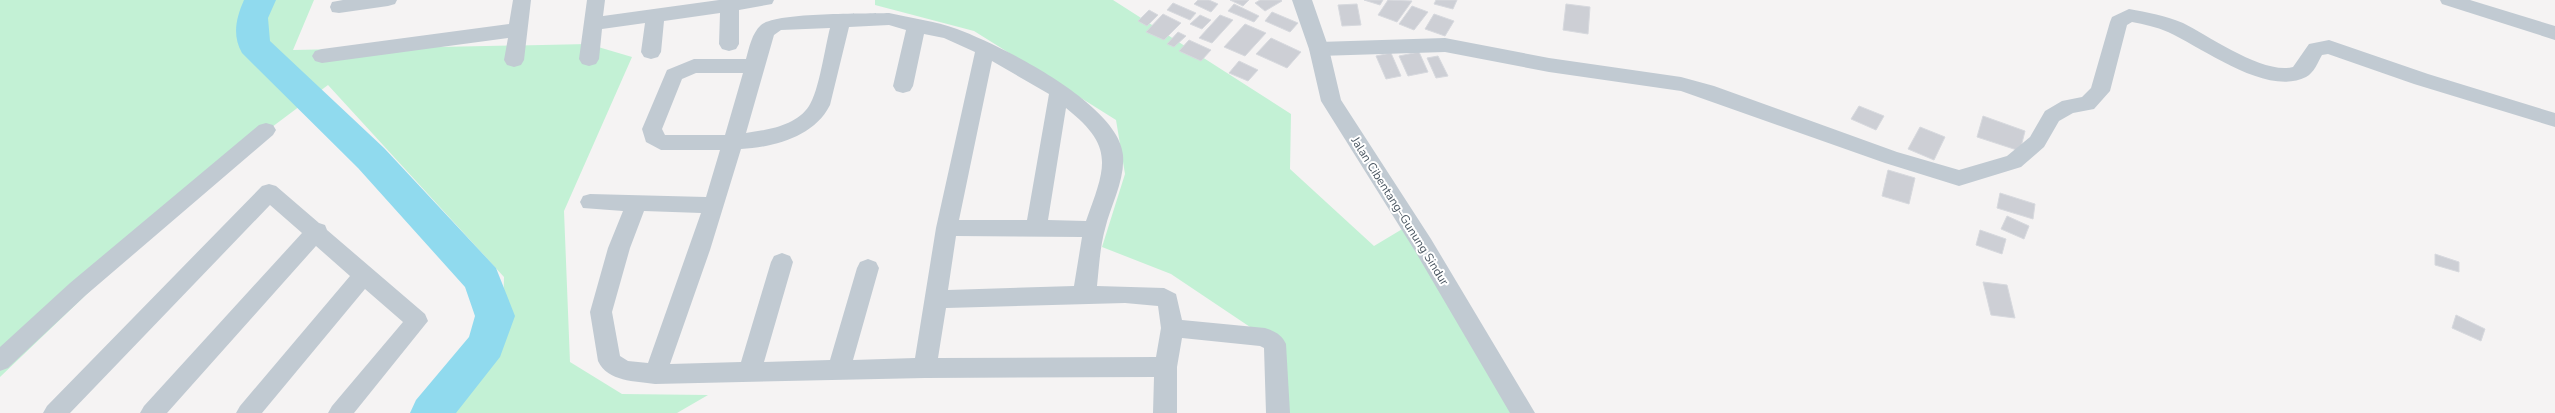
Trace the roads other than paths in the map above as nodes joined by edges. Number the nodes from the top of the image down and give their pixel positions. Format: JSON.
{"nodes":[{"id":1,"x":388,"y":0,"type":"edge"},
{"id":2,"x":522,"y":0,"type":"edge"},
{"id":3,"x":596,"y":0,"type":"edge"},
{"id":4,"x":765,"y":0,"type":"edge"},
{"id":5,"x":1302,"y":0,"type":"edge"},
{"id":6,"x":2448,"y":0,"type":"edge"},
{"id":7,"x":730,"y":5,"type":"junction"},
{"id":8,"x":339,"y":7,"type":"dead end"},
{"id":9,"x":656,"y":15,"type":"junction"},
{"id":10,"x":840,"y":20,"type":"junction"},
{"id":11,"x":593,"y":24,"type":"junction"},
{"id":12,"x":916,"y":26,"type":"junction"},
{"id":13,"x":516,"y":30,"type":"junction"},
{"id":14,"x":2555,"y":33,"type":"edge"},
{"id":15,"x":729,"y":44,"type":"dead end"},
{"id":16,"x":985,"y":48,"type":"junction"},
{"id":17,"x":1319,"y":49,"type":"junction"},
{"id":18,"x":651,"y":52,"type":"dead end"},
{"id":19,"x":322,"y":56,"type":"dead end"},
{"id":20,"x":589,"y":59,"type":"dead end"},
{"id":21,"x":514,"y":60,"type":"dead end"},
{"id":22,"x":754,"y":66,"type":"junction"},
{"id":23,"x":903,"y":86,"type":"dead end"},
{"id":24,"x":1059,"y":92,"type":"junction"},
{"id":25,"x":2555,"y":120,"type":"edge"},
{"id":26,"x":266,"y":130,"type":"dead end"},
{"id":27,"x":733,"y":143,"type":"junction"},
{"id":28,"x":590,"y":202,"type":"dead end"},
{"id":29,"x":636,"y":204,"type":"junction"},
{"id":30,"x":714,"y":205,"type":"junction"},
{"id":31,"x":947,"y":228,"type":"junction"},
{"id":32,"x":1036,"y":228,"type":"junction"},
{"id":33,"x":1094,"y":229,"type":"junction"},
{"id":34,"x":317,"y":231,"type":"junction"},
{"id":35,"x":782,"y":262,"type":"dead end"},
{"id":36,"x":868,"y":268,"type":"dead end"},
{"id":37,"x":365,"y":274,"type":"junction"},
{"id":38,"x":1084,"y":296,"type":"junction"},
{"id":39,"x":936,"y":299,"type":"junction"},
{"id":40,"x":1172,"y":328,"type":"junction"},
{"id":41,"x":0,"y":361,"type":"edge"},
{"id":42,"x":1166,"y":367,"type":"junction"},
{"id":43,"x":925,"y":368,"type":"junction"},
{"id":44,"x":839,"y":370,"type":"junction"},
{"id":45,"x":750,"y":371,"type":"junction"},
{"id":46,"x":655,"y":374,"type":"junction"},
{"id":47,"x":54,"y":413,"type":"edge"},
{"id":48,"x":152,"y":413,"type":"edge"},
{"id":49,"x":248,"y":413,"type":"edge"},
{"id":50,"x":340,"y":413,"type":"edge"},
{"id":51,"x":1165,"y":413,"type":"edge"},
{"id":52,"x":1278,"y":413,"type":"edge"},
{"id":53,"x":1523,"y":413,"type":"edge"}],
"edges":[{"from":1,"to":8,"type":"street"},
{"from":2,"to":13,"type":"street"},
{"from":3,"to":11,"type":"street"},
{"from":4,"to":7,"type":"street"},
{"from":5,"to":17,"type":"street","name":"Jalan Cibentang–Gunung Sindur"},
{"from":6,"to":14,"type":"street"},
{"from":7,"to":9,"type":"street"},
{"from":7,"to":15,"type":"street"},
{"from":9,"to":11,"type":"street"},
{"from":9,"to":18,"type":"street"},
{"from":10,"to":12,"type":"street"},
{"from":10,"to":22,"type":"street"},
{"from":10,"to":27,"type":"street"},
{"from":11,"to":20,"type":"street"},
{"from":12,"to":16,"type":"street"},
{"from":12,"to":23,"type":"street"},
{"from":13,"to":19,"type":"street"},
{"from":13,"to":21,"type":"street"},
{"from":16,"to":24,"type":"street"},
{"from":16,"to":31,"type":"street"},
{"from":17,"to":25,"type":"street"},
{"from":17,"to":53,"type":"street","name":"Jalan Cibentang–Gunung Sindur"},
{"from":22,"to":27,"type":"street"},
{"from":22,"to":27,"type":"street"},
{"from":24,"to":32,"type":"street"},
{"from":24,"to":33,"type":"street"},
{"from":26,"to":41,"type":"street"},
{"from":27,"to":30,"type":"street"},
{"from":28,"to":29,"type":"street"},
{"from":29,"to":30,"type":"street"},
{"from":29,"to":46,"type":"street"},
{"from":30,"to":46,"type":"street"},
{"from":31,"to":32,"type":"street"},
{"from":31,"to":39,"type":"street"},
{"from":32,"to":33,"type":"street"},
{"from":33,"to":38,"type":"street"},
{"from":34,"to":37,"type":"street"},
{"from":34,"to":47,"type":"street"},
{"from":34,"to":48,"type":"street"},
{"from":35,"to":45,"type":"street"},
{"from":36,"to":44,"type":"street"},
{"from":37,"to":49,"type":"street"},
{"from":37,"to":50,"type":"street"},
{"from":38,"to":39,"type":"street"},
{"from":38,"to":40,"type":"street"},
{"from":39,"to":43,"type":"street"},
{"from":40,"to":42,"type":"street"},
{"from":40,"to":52,"type":"street"},
{"from":42,"to":43,"type":"street"},
{"from":42,"to":51,"type":"street"},
{"from":43,"to":44,"type":"street"},
{"from":44,"to":45,"type":"street"},
{"from":45,"to":46,"type":"street"}]}
